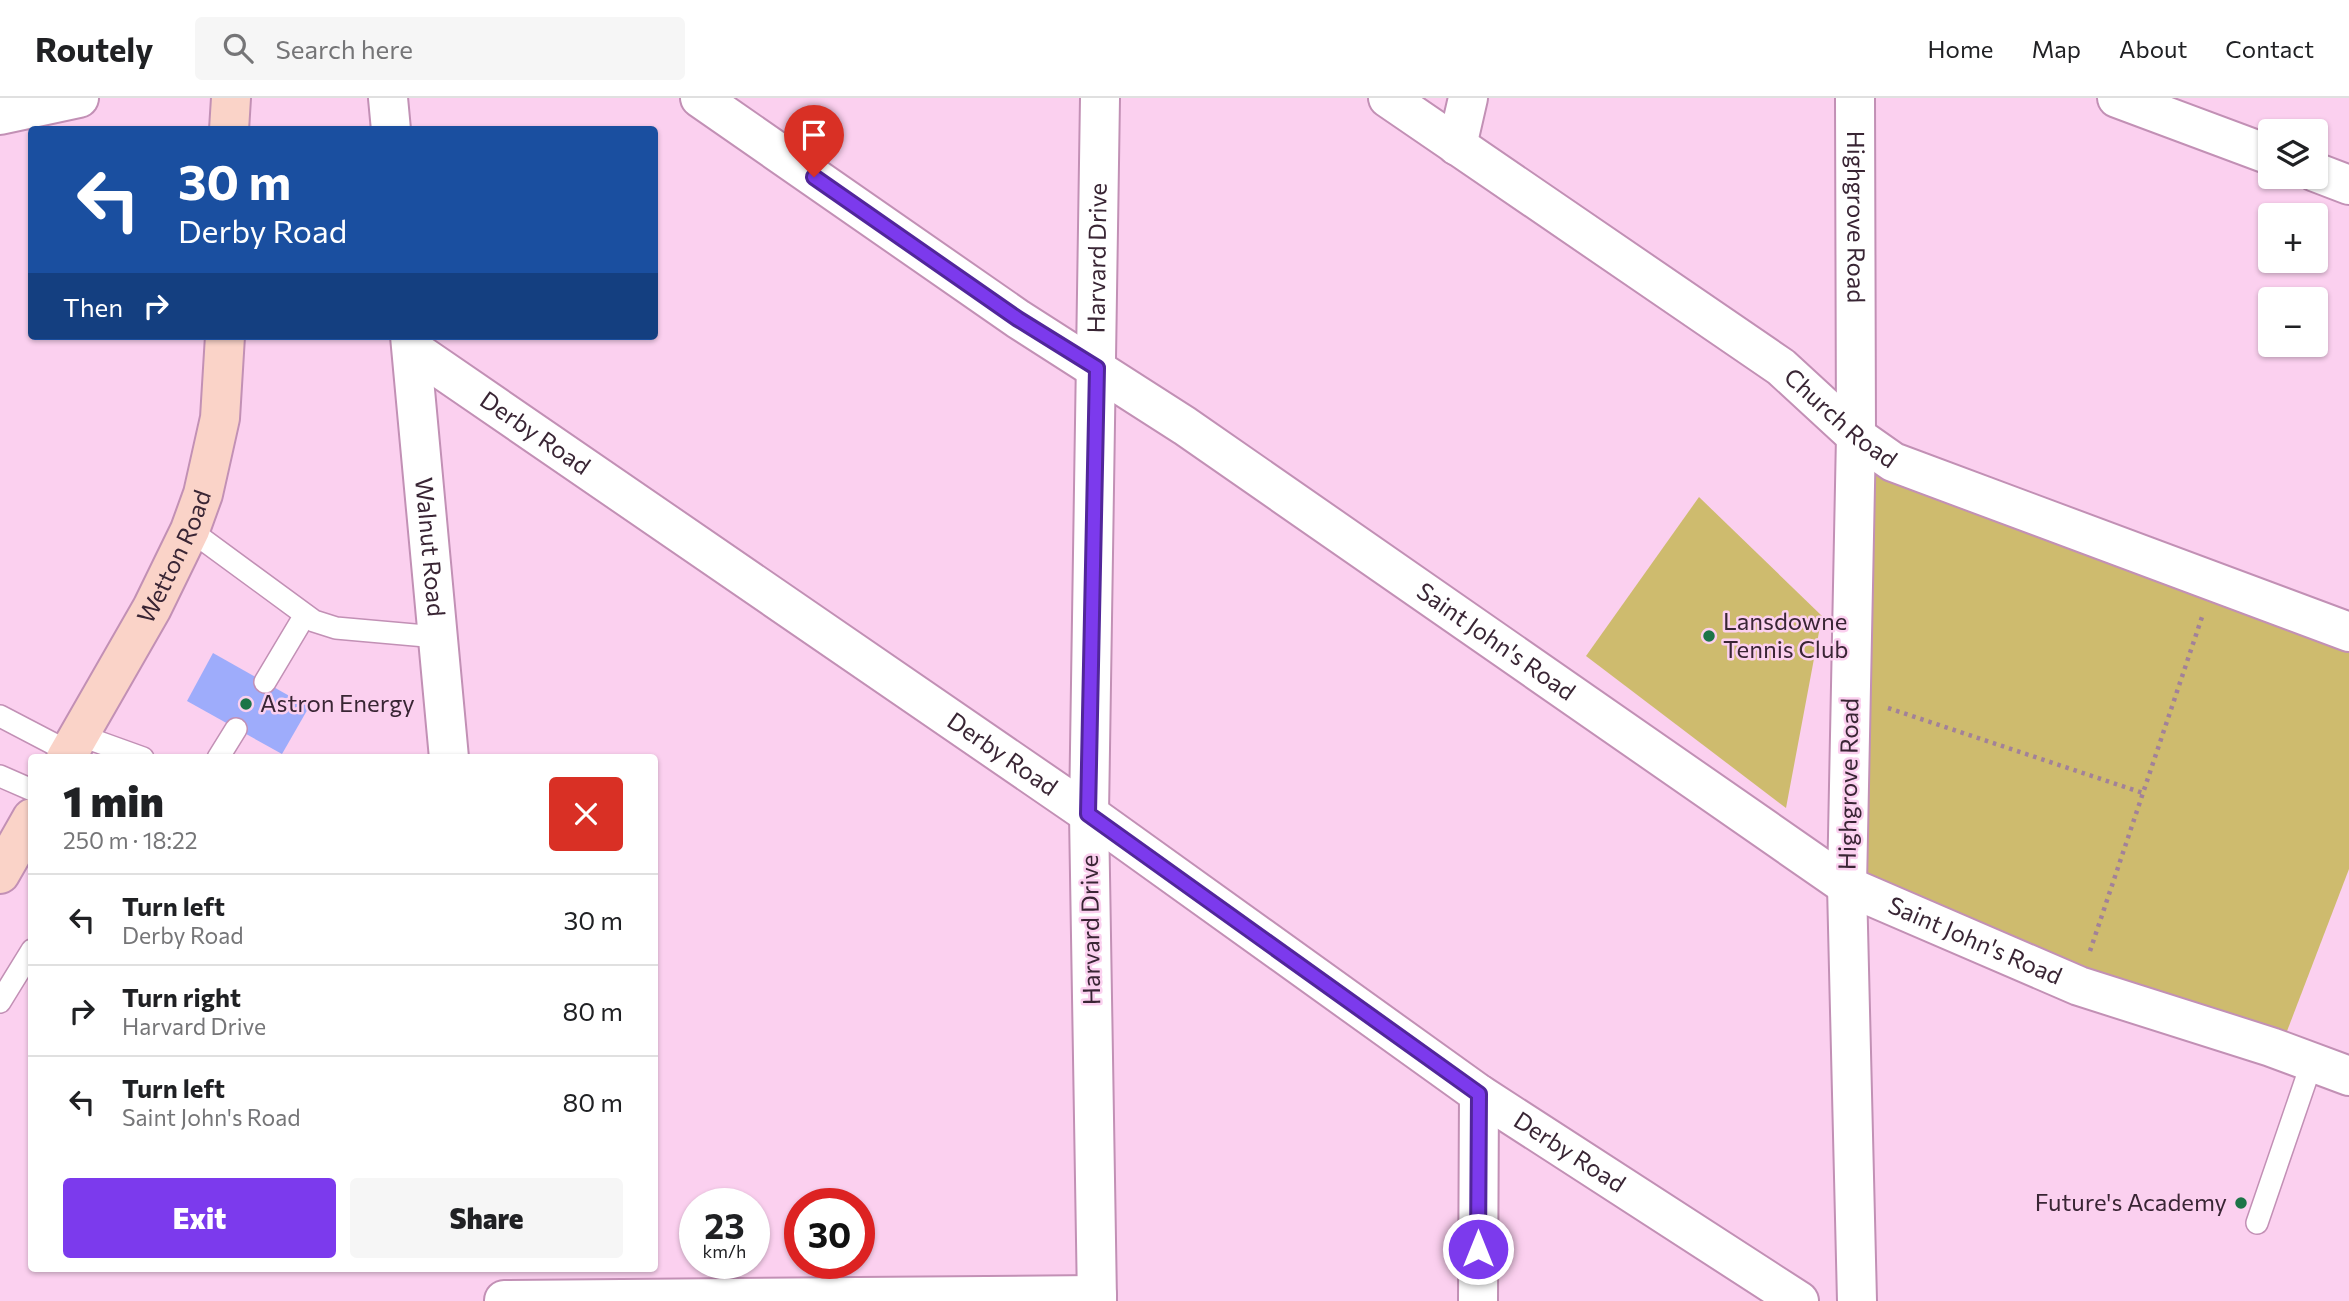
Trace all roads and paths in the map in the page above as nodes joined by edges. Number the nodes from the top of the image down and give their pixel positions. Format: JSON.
{"nodes":[{"id":1,"x":79,"y":98,"type":"edge"},
{"id":2,"x":230,"y":98,"type":"edge"},
{"id":3,"x":388,"y":98,"type":"edge"},
{"id":4,"x":700,"y":98,"type":"edge"},
{"id":5,"x":1100,"y":98,"type":"edge"},
{"id":6,"x":1388,"y":98,"type":"edge"},
{"id":7,"x":1468,"y":98,"type":"edge"},
{"id":8,"x":1855,"y":98,"type":"edge"},
{"id":9,"x":2117,"y":98,"type":"edge"},
{"id":10,"x":0,"y":115,"type":"edge"},
{"id":11,"x":229,"y":126,"type":"edge"},
{"id":12,"x":391,"y":126,"type":"edge"},
{"id":13,"x":1457,"y":146,"type":"junction"},
{"id":14,"x":2258,"y":151,"type":"edge"},
{"id":15,"x":2328,"y":177,"type":"edge"},
{"id":16,"x":2349,"y":185,"type":"edge"},
{"id":17,"x":225,"y":340,"type":"edge"},
{"id":18,"x":411,"y":342,"type":"edge"},
{"id":19,"x":1097,"y":368,"type":"junction"},
{"id":20,"x":1856,"y":436,"type":"junction"},
{"id":21,"x":190,"y":530,"type":"junction"},
{"id":22,"x":2204,"y":609,"type":"dead end"},
{"id":23,"x":306,"y":615,"type":"junction"},
{"id":24,"x":2349,"y":632,"type":"edge"},
{"id":25,"x":438,"y":637,"type":"junction"},
{"id":26,"x":265,"y":682,"type":"dead end"},
{"id":27,"x":1851,"y":695,"type":"junction"},
{"id":28,"x":0,"y":716,"type":"edge"},
{"id":29,"x":236,"y":729,"type":"dead end"},
{"id":30,"x":71,"y":748,"type":"edge"},
{"id":31,"x":114,"y":754,"type":"edge"},
{"id":32,"x":220,"y":754,"type":"edge"},
{"id":33,"x":449,"y":754,"type":"edge"},
{"id":34,"x":0,"y":776,"type":"edge"},
{"id":35,"x":28,"y":788,"type":"edge"},
{"id":36,"x":2143,"y":793,"type":"junction"},
{"id":37,"x":1088,"y":814,"type":"junction"},
{"id":38,"x":28,"y":825,"type":"edge"},
{"id":39,"x":0,"y":874,"type":"edge"},
{"id":40,"x":1847,"y":886,"type":"junction"},
{"id":41,"x":28,"y":956,"type":"edge"},
{"id":42,"x":2078,"y":986,"type":"junction"},
{"id":43,"x":0,"y":1002,"type":"edge"},
{"id":44,"x":2312,"y":1062,"type":"junction"},
{"id":45,"x":2349,"y":1076,"type":"edge"},
{"id":46,"x":1479,"y":1094,"type":"junction"},
{"id":47,"x":2257,"y":1223,"type":"dead end"},
{"id":48,"x":500,"y":1272,"type":"edge"},
{"id":49,"x":1097,"y":1298,"type":"edge"},
{"id":50,"x":504,"y":1301,"type":"edge"},
{"id":51,"x":1478,"y":1301,"type":"edge"},
{"id":52,"x":1799,"y":1301,"type":"edge"},
{"id":53,"x":1857,"y":1301,"type":"edge"}],
"edges":[{"from":1,"to":10,"type":"street"},
{"from":2,"to":11,"type":"main road"},
{"from":3,"to":12,"type":"street"},
{"from":4,"to":19,"type":"street","name":"Saint John's Road"},
{"from":5,"to":19,"type":"street","name":"Harvard Drive"},
{"from":6,"to":13,"type":"street","name":"Church Road"},
{"from":7,"to":13,"type":"street"},
{"from":8,"to":20,"type":"street","name":"Highgrove Road"},
{"from":9,"to":14,"type":"street"},
{"from":13,"to":20,"type":"street","name":"Church Road"},
{"from":15,"to":16,"type":"street"},
{"from":17,"to":21,"type":"main road","name":"Wetton Road"},
{"from":18,"to":25,"type":"street","name":"Walnut Road"},
{"from":18,"to":37,"type":"street","name":"Derby Road"},
{"from":19,"to":37,"type":"street","name":"Harvard Drive"},
{"from":19,"to":40,"type":"street","name":"Saint John's Road"},
{"from":20,"to":24,"type":"street","name":"Church Road"},
{"from":20,"to":27,"type":"street","name":"Highgrove Road"},
{"from":21,"to":23,"type":"lane"},
{"from":21,"to":30,"type":"main road","name":"Wetton Road"},
{"from":22,"to":36,"type":"path"},
{"from":23,"to":25,"type":"lane"},
{"from":23,"to":26,"type":"lane"},
{"from":25,"to":33,"type":"street","name":"Walnut Road"},
{"from":27,"to":36,"type":"path"},
{"from":27,"to":40,"type":"street","name":"Highgrove Road"},
{"from":28,"to":30,"type":"lane"},
{"from":29,"to":32,"type":"lane"},
{"from":30,"to":31,"type":"lane"},
{"from":34,"to":35,"type":"lane"},
{"from":36,"to":42,"type":"path"},
{"from":37,"to":46,"type":"street","name":"Derby Road"},
{"from":37,"to":49,"type":"street","name":"Harvard Drive"},
{"from":38,"to":39,"type":"main road"},
{"from":40,"to":42,"type":"street","name":"Saint John's Road"},
{"from":40,"to":53,"type":"street","name":"Highgrove Road"},
{"from":41,"to":43,"type":"lane"},
{"from":42,"to":44,"type":"street","name":"Saint John's Road"},
{"from":44,"to":45,"type":"street","name":"Saint John's Road"},
{"from":44,"to":47,"type":"lane"},
{"from":46,"to":51,"type":"street"},
{"from":46,"to":52,"type":"street","name":"Derby Road"},
{"from":48,"to":50,"type":"street"},
{"from":49,"to":50,"type":"street"}]}
